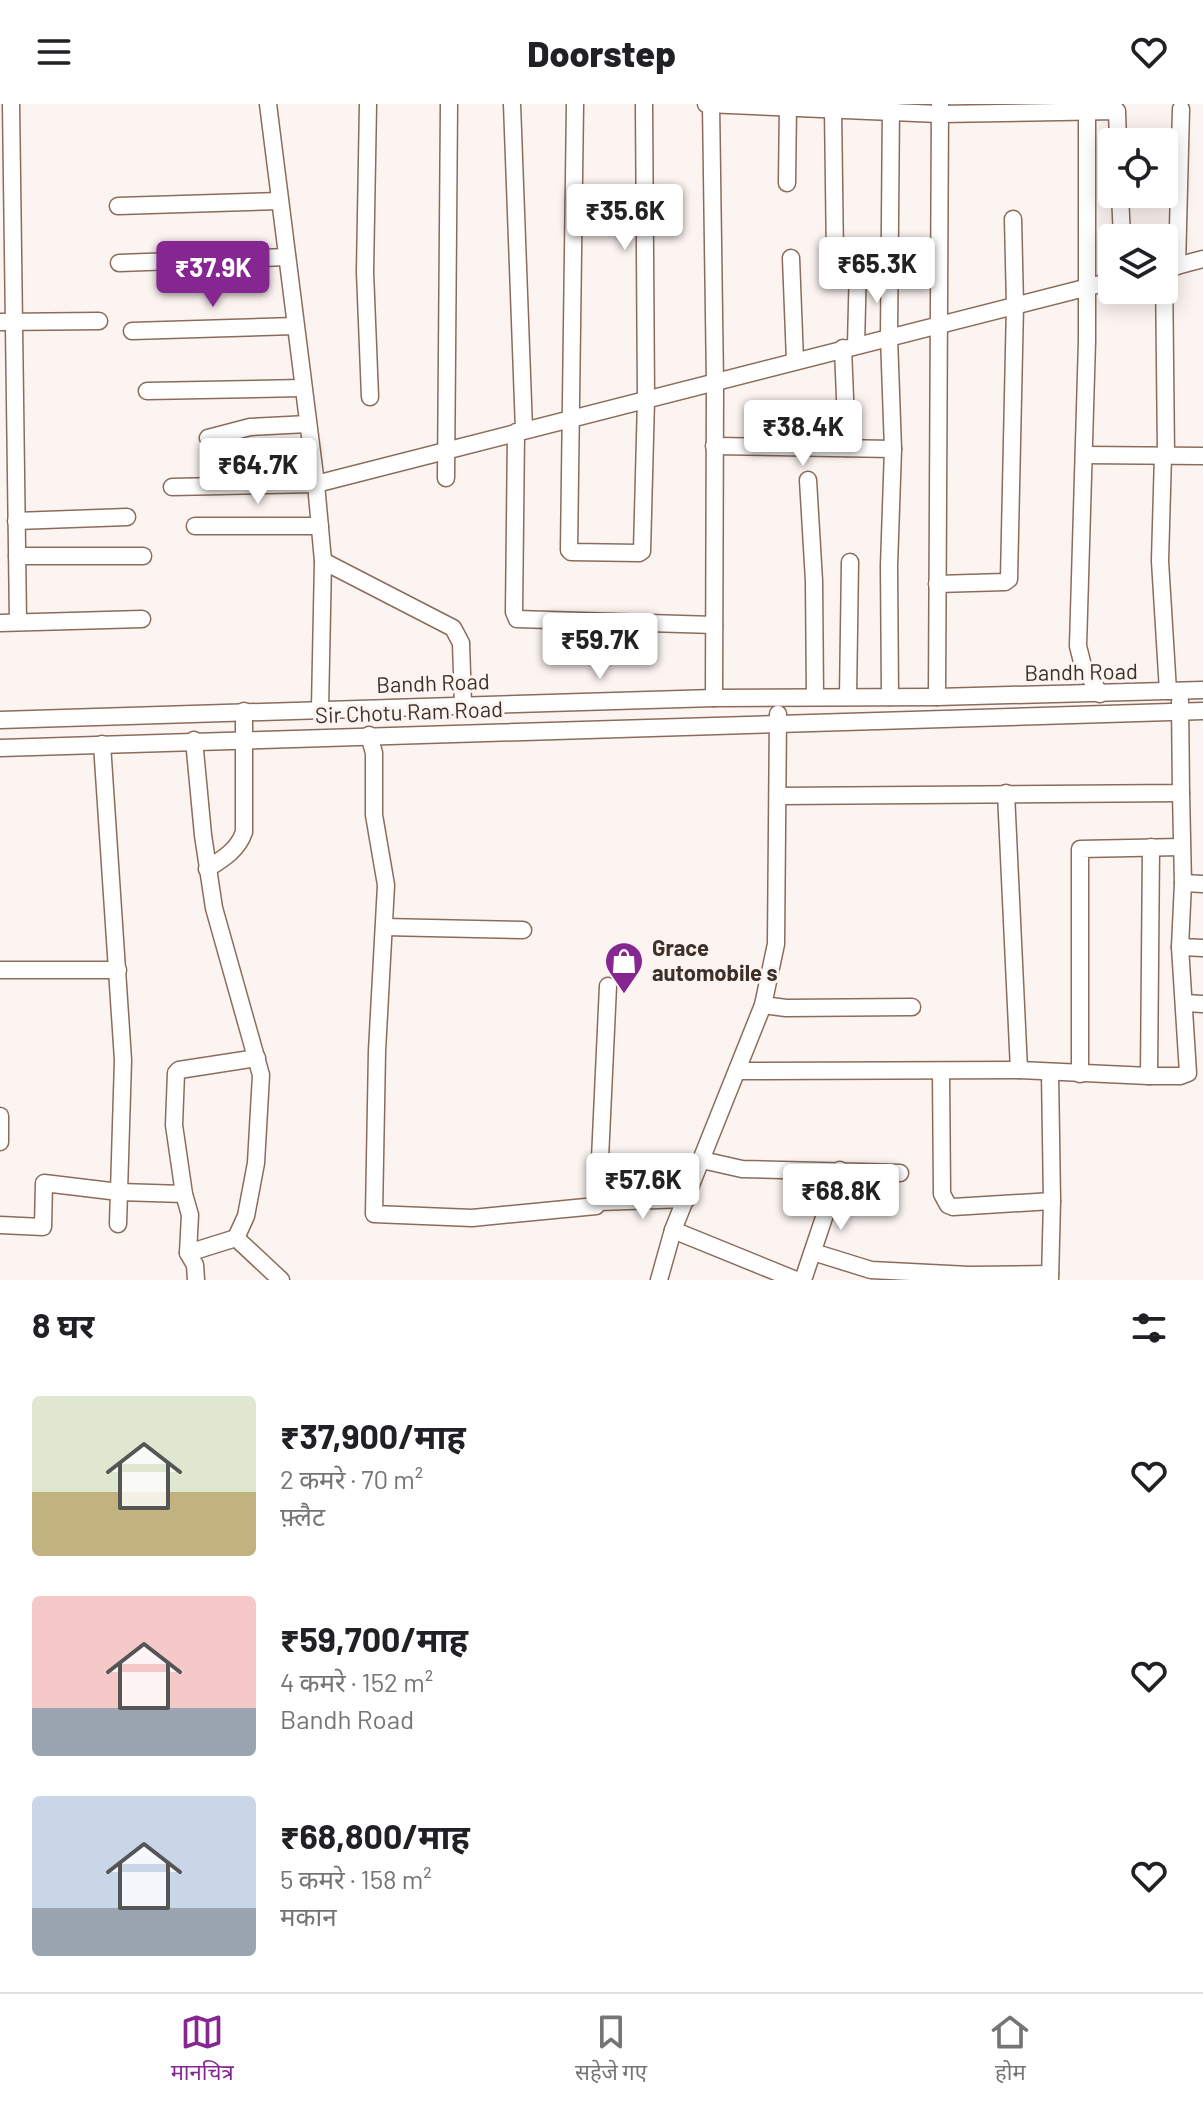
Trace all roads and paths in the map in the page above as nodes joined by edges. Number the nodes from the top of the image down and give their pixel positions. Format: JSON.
{"nodes":[{"id":1,"x":11,"y":104,"type":"edge"},
{"id":2,"x":268,"y":104,"type":"edge"},
{"id":3,"x":368,"y":104,"type":"edge"},
{"id":4,"x":449,"y":104,"type":"edge"},
{"id":5,"x":512,"y":104,"type":"edge"},
{"id":6,"x":575,"y":104,"type":"edge"},
{"id":7,"x":644,"y":104,"type":"edge"},
{"id":8,"x":709,"y":104,"type":"edge"},
{"id":9,"x":788,"y":106,"type":"edge"},
{"id":10,"x":891,"y":107,"type":"edge"},
{"id":11,"x":1000,"y":108,"type":"edge"},
{"id":12,"x":1053,"y":108,"type":"edge"},
{"id":13,"x":833,"y":109,"type":"junction"},
{"id":14,"x":939,"y":109,"type":"edge"},
{"id":15,"x":1181,"y":109,"type":"dead end"},
{"id":16,"x":1087,"y":112,"type":"junction"},
{"id":17,"x":1118,"y":128,"type":"edge"},
{"id":18,"x":787,"y":183,"type":"dead end"},
{"id":19,"x":280,"y":201,"type":"junction"},
{"id":20,"x":118,"y":206,"type":"dead end"},
{"id":21,"x":1013,"y":219,"type":"dead end"},
{"id":22,"x":1172,"y":224,"type":"edge"},
{"id":23,"x":287,"y":257,"type":"junction"},
{"id":24,"x":791,"y":258,"type":"dead end"},
{"id":25,"x":835,"y":258,"type":"dead end"},
{"id":26,"x":1203,"y":259,"type":"edge"},
{"id":27,"x":119,"y":263,"type":"dead end"},
{"id":28,"x":858,"y":264,"type":"dead end"},
{"id":29,"x":1178,"y":265,"type":"edge"},
{"id":30,"x":1098,"y":284,"type":"edge"},
{"id":31,"x":1086,"y":287,"type":"junction"},
{"id":32,"x":1167,"y":304,"type":"edge"},
{"id":33,"x":1015,"y":305,"type":"junction"},
{"id":34,"x":99,"y":321,"type":"dead end"},
{"id":35,"x":7,"y":322,"type":"edge"},
{"id":36,"x":939,"y":325,"type":"junction"},
{"id":37,"x":295,"y":326,"type":"junction"},
{"id":38,"x":132,"y":331,"type":"dead end"},
{"id":39,"x":889,"y":337,"type":"junction"},
{"id":40,"x":850,"y":347,"type":"junction"},
{"id":41,"x":795,"y":361,"type":"junction"},
{"id":42,"x":715,"y":384,"type":"junction"},
{"id":43,"x":303,"y":388,"type":"junction"},
{"id":44,"x":147,"y":391,"type":"dead end"},
{"id":45,"x":370,"y":397,"type":"dead end"},
{"id":46,"x":646,"y":400,"type":"junction"},
{"id":47,"x":569,"y":420,"type":"junction"},
{"id":48,"x":308,"y":424,"type":"junction"},
{"id":49,"x":520,"y":431,"type":"junction"},
{"id":50,"x":208,"y":438,"type":"dead end"},
{"id":51,"x":714,"y":446,"type":"junction"},
{"id":52,"x":847,"y":448,"type":"junction"},
{"id":53,"x":893,"y":449,"type":"junction"},
{"id":54,"x":446,"y":450,"type":"junction"},
{"id":55,"x":1084,"y":455,"type":"junction"},
{"id":56,"x":1164,"y":455,"type":"junction"},
{"id":57,"x":1203,"y":456,"type":"edge"},
{"id":58,"x":446,"y":478,"type":"dead end"},
{"id":59,"x":808,"y":480,"type":"dead end"},
{"id":60,"x":316,"y":484,"type":"junction"},
{"id":61,"x":172,"y":487,"type":"dead end"},
{"id":62,"x":127,"y":517,"type":"dead end"},
{"id":63,"x":16,"y":521,"type":"junction"},
{"id":64,"x":195,"y":526,"type":"dead end"},
{"id":65,"x":320,"y":526,"type":"junction"},
{"id":66,"x":17,"y":556,"type":"junction"},
{"id":67,"x":143,"y":556,"type":"dead end"},
{"id":68,"x":323,"y":561,"type":"junction"},
{"id":69,"x":850,"y":562,"type":"dead end"},
{"id":70,"x":937,"y":584,"type":"junction"},
{"id":71,"x":142,"y":619,"type":"dead end"},
{"id":72,"x":18,"y":622,"type":"junction"},
{"id":73,"x":0,"y":623,"type":"edge"},
{"id":74,"x":714,"y":625,"type":"junction"},
{"id":75,"x":1203,"y":690,"type":"edge"},
{"id":76,"x":1174,"y":691,"type":"junction"},
{"id":77,"x":1100,"y":694,"type":"junction"},
{"id":78,"x":815,"y":697,"type":"junction"},
{"id":79,"x":848,"y":697,"type":"junction"},
{"id":80,"x":890,"y":697,"type":"junction"},
{"id":81,"x":937,"y":697,"type":"junction"},
{"id":82,"x":714,"y":698,"type":"junction"},
{"id":83,"x":778,"y":698,"type":"junction"},
{"id":84,"x":463,"y":704,"type":"junction"},
{"id":85,"x":424,"y":706,"type":"junction"},
{"id":86,"x":320,"y":708,"type":"junction"},
{"id":87,"x":244,"y":711,"type":"junction"},
{"id":88,"x":1203,"y":711,"type":"edge"},
{"id":89,"x":1180,"y":712,"type":"junction"},
{"id":90,"x":0,"y":720,"type":"edge"},
{"id":91,"x":778,"y":723,"type":"junction"},
{"id":92,"x":424,"y":733,"type":"junction"},
{"id":93,"x":369,"y":735,"type":"junction"},
{"id":94,"x":246,"y":739,"type":"junction"},
{"id":95,"x":194,"y":740,"type":"junction"},
{"id":96,"x":102,"y":744,"type":"junction"},
{"id":97,"x":0,"y":748,"type":"edge"},
{"id":98,"x":1006,"y":793,"type":"junction"},
{"id":99,"x":1181,"y":793,"type":"junction"},
{"id":100,"x":779,"y":796,"type":"junction"},
{"id":101,"x":1151,"y":847,"type":"junction"},
{"id":102,"x":1181,"y":847,"type":"junction"},
{"id":103,"x":207,"y":869,"type":"junction"},
{"id":104,"x":1183,"y":883,"type":"junction"},
{"id":105,"x":1203,"y":884,"type":"edge"},
{"id":106,"x":384,"y":927,"type":"junction"},
{"id":107,"x":523,"y":930,"type":"dead end"},
{"id":108,"x":1180,"y":947,"type":"junction"},
{"id":109,"x":1203,"y":948,"type":"edge"},
{"id":110,"x":0,"y":970,"type":"edge"},
{"id":111,"x":118,"y":970,"type":"junction"},
{"id":112,"x":608,"y":986,"type":"dead end"},
{"id":113,"x":1185,"y":1003,"type":"junction"},
{"id":114,"x":1203,"y":1004,"type":"edge"},
{"id":115,"x":763,"y":1005,"type":"junction"},
{"id":116,"x":912,"y":1007,"type":"dead end"},
{"id":117,"x":1196,"y":1047,"type":"edge"},
{"id":118,"x":257,"y":1058,"type":"junction"},
{"id":119,"x":1019,"y":1070,"type":"junction"},
{"id":120,"x":737,"y":1071,"type":"junction"},
{"id":121,"x":941,"y":1072,"type":"junction"},
{"id":122,"x":1050,"y":1073,"type":"junction"},
{"id":123,"x":1080,"y":1074,"type":"junction"},
{"id":124,"x":1149,"y":1076,"type":"junction"},
{"id":125,"x":0,"y":1116,"type":"edge"},
{"id":126,"x":0,"y":1142,"type":"edge"},
{"id":127,"x":702,"y":1160,"type":"junction"},
{"id":128,"x":840,"y":1170,"type":"junction"},
{"id":129,"x":900,"y":1173,"type":"dead end"},
{"id":130,"x":119,"y":1192,"type":"junction"},
{"id":131,"x":184,"y":1194,"type":"junction"},
{"id":132,"x":687,"y":1199,"type":"junction"},
{"id":133,"x":1052,"y":1201,"type":"junction"},
{"id":134,"x":598,"y":1202,"type":"junction"},
{"id":135,"x":118,"y":1224,"type":"dead end"},
{"id":136,"x":0,"y":1225,"type":"edge"},
{"id":137,"x":673,"y":1230,"type":"junction"},
{"id":138,"x":236,"y":1238,"type":"junction"},
{"id":139,"x":813,"y":1252,"type":"junction"},
{"id":140,"x":188,"y":1253,"type":"junction"},
{"id":141,"x":1050,"y":1277,"type":"edge"},
{"id":142,"x":196,"y":1280,"type":"edge"},
{"id":143,"x":281,"y":1280,"type":"edge"},
{"id":144,"x":659,"y":1280,"type":"edge"},
{"id":145,"x":796,"y":1280,"type":"edge"},
{"id":146,"x":803,"y":1280,"type":"edge"}],
"edges":[{"from":1,"to":35,"type":"street"},
{"from":2,"to":19,"type":"street"},
{"from":3,"to":45,"type":"street"},
{"from":4,"to":54,"type":"street"},
{"from":5,"to":49,"type":"street"},
{"from":6,"to":47,"type":"street"},
{"from":7,"to":46,"type":"street"},
{"from":8,"to":9,"type":"street"},
{"from":8,"to":42,"type":"street"},
{"from":9,"to":13,"type":"street"},
{"from":9,"to":18,"type":"street"},
{"from":10,"to":13,"type":"street"},
{"from":10,"to":14,"type":"street"},
{"from":10,"to":39,"type":"street"},
{"from":11,"to":12,"type":"street"},
{"from":11,"to":14,"type":"street"},
{"from":12,"to":16,"type":"street"},
{"from":13,"to":25,"type":"street"},
{"from":14,"to":36,"type":"street"},
{"from":15,"to":22,"type":"street"},
{"from":16,"to":17,"type":"street"},
{"from":16,"to":31,"type":"street"},
{"from":19,"to":20,"type":"street"},
{"from":19,"to":23,"type":"street"},
{"from":21,"to":33,"type":"street"},
{"from":23,"to":27,"type":"street"},
{"from":23,"to":37,"type":"street"},
{"from":24,"to":41,"type":"street"},
{"from":26,"to":29,"type":"street"},
{"from":28,"to":40,"type":"street"},
{"from":30,"to":31,"type":"street"},
{"from":31,"to":33,"type":"street"},
{"from":31,"to":55,"type":"street"},
{"from":32,"to":56,"type":"street"},
{"from":33,"to":36,"type":"street"},
{"from":33,"to":70,"type":"street"},
{"from":34,"to":35,"type":"street"},
{"from":35,"to":63,"type":"street"},
{"from":36,"to":39,"type":"street"},
{"from":36,"to":70,"type":"street"},
{"from":37,"to":38,"type":"street"},
{"from":37,"to":43,"type":"street"},
{"from":39,"to":40,"type":"street"},
{"from":39,"to":53,"type":"street"},
{"from":40,"to":41,"type":"street"},
{"from":40,"to":52,"type":"street"},
{"from":41,"to":42,"type":"street"},
{"from":42,"to":46,"type":"street"},
{"from":42,"to":51,"type":"street"},
{"from":43,"to":44,"type":"street"},
{"from":43,"to":48,"type":"street"},
{"from":46,"to":47,"type":"street"},
{"from":46,"to":47,"type":"street"},
{"from":47,"to":49,"type":"street"},
{"from":48,"to":50,"type":"street"},
{"from":48,"to":60,"type":"street"},
{"from":49,"to":54,"type":"street"},
{"from":49,"to":74,"type":"street"},
{"from":51,"to":52,"type":"street"},
{"from":51,"to":74,"type":"street"},
{"from":52,"to":53,"type":"street"},
{"from":53,"to":80,"type":"street"},
{"from":54,"to":58,"type":"street"},
{"from":54,"to":60,"type":"street"},
{"from":55,"to":56,"type":"street"},
{"from":55,"to":77,"type":"street"},
{"from":56,"to":57,"type":"street"},
{"from":56,"to":76,"type":"street"},
{"from":59,"to":78,"type":"street"},
{"from":60,"to":61,"type":"street"},
{"from":60,"to":65,"type":"street"},
{"from":62,"to":63,"type":"street"},
{"from":63,"to":66,"type":"street"},
{"from":64,"to":65,"type":"street"},
{"from":65,"to":68,"type":"street"},
{"from":66,"to":67,"type":"street"},
{"from":66,"to":72,"type":"street"},
{"from":68,"to":84,"type":"street"},
{"from":68,"to":86,"type":"street"},
{"from":69,"to":79,"type":"street"},
{"from":70,"to":81,"type":"street"},
{"from":71,"to":72,"type":"street"},
{"from":72,"to":73,"type":"street"},
{"from":74,"to":82,"type":"street"},
{"from":75,"to":76,"type":"street","name":"Bandh Road"},
{"from":76,"to":77,"type":"street","name":"Bandh Road"},
{"from":76,"to":89,"type":"street"},
{"from":77,"to":81,"type":"street","name":"Bandh Road"},
{"from":78,"to":79,"type":"street","name":"Bandh Road"},
{"from":78,"to":83,"type":"street","name":"Bandh Road"},
{"from":79,"to":80,"type":"street","name":"Bandh Road"},
{"from":80,"to":81,"type":"street","name":"Bandh Road"},
{"from":82,"to":83,"type":"street","name":"Bandh Road"},
{"from":82,"to":84,"type":"street","name":"Bandh Road"},
{"from":83,"to":91,"type":"street"},
{"from":84,"to":85,"type":"street","name":"Bandh Road"},
{"from":85,"to":86,"type":"street","name":"Bandh Road"},
{"from":85,"to":92,"type":"street"},
{"from":86,"to":87,"type":"street","name":"Bandh Road"},
{"from":87,"to":90,"type":"street","name":"Bandh Road"},
{"from":87,"to":94,"type":"street"},
{"from":88,"to":89,"type":"street","name":"Sir Chotu Ram Road"},
{"from":89,"to":91,"type":"street","name":"Sir Chotu Ram Road"},
{"from":89,"to":99,"type":"street"},
{"from":91,"to":92,"type":"street","name":"Sir Chotu Ram Road"},
{"from":91,"to":100,"type":"street"},
{"from":92,"to":93,"type":"street","name":"Sir Chotu Ram Road"},
{"from":93,"to":94,"type":"street","name":"Sir Chotu Ram Road"},
{"from":93,"to":106,"type":"street"},
{"from":94,"to":95,"type":"street","name":"Sir Chotu Ram Road"},
{"from":94,"to":103,"type":"street"},
{"from":95,"to":96,"type":"street","name":"Sir Chotu Ram Road"},
{"from":95,"to":103,"type":"street"},
{"from":96,"to":97,"type":"street","name":"Sir Chotu Ram Road"},
{"from":96,"to":111,"type":"street"},
{"from":98,"to":99,"type":"street"},
{"from":98,"to":100,"type":"street"},
{"from":98,"to":119,"type":"street"},
{"from":99,"to":102,"type":"street"},
{"from":100,"to":115,"type":"street"},
{"from":101,"to":102,"type":"street"},
{"from":101,"to":123,"type":"street"},
{"from":101,"to":124,"type":"street"},
{"from":102,"to":104,"type":"street"},
{"from":103,"to":118,"type":"street"},
{"from":104,"to":105,"type":"street"},
{"from":104,"to":108,"type":"street"},
{"from":106,"to":107,"type":"street"},
{"from":106,"to":134,"type":"street"},
{"from":108,"to":109,"type":"street"},
{"from":108,"to":113,"type":"street"},
{"from":110,"to":111,"type":"street"},
{"from":111,"to":130,"type":"street"},
{"from":112,"to":134,"type":"street"},
{"from":113,"to":114,"type":"street"},
{"from":113,"to":117,"type":"street"},
{"from":115,"to":116,"type":"street"},
{"from":115,"to":120,"type":"street"},
{"from":117,"to":124,"type":"street"},
{"from":118,"to":131,"type":"street"},
{"from":118,"to":138,"type":"street"},
{"from":119,"to":121,"type":"street"},
{"from":119,"to":122,"type":"street"},
{"from":120,"to":121,"type":"street"},
{"from":120,"to":127,"type":"street"},
{"from":121,"to":133,"type":"street"},
{"from":122,"to":123,"type":"street"},
{"from":122,"to":133,"type":"street"},
{"from":123,"to":124,"type":"street"},
{"from":125,"to":126,"type":"street"},
{"from":127,"to":128,"type":"street"},
{"from":127,"to":132,"type":"street"},
{"from":128,"to":129,"type":"street"},
{"from":128,"to":139,"type":"street"},
{"from":130,"to":131,"type":"street"},
{"from":130,"to":135,"type":"street"},
{"from":130,"to":136,"type":"street"},
{"from":131,"to":140,"type":"street"},
{"from":132,"to":134,"type":"street"},
{"from":132,"to":137,"type":"street"},
{"from":133,"to":141,"type":"street"},
{"from":137,"to":144,"type":"street"},
{"from":137,"to":145,"type":"street"},
{"from":138,"to":140,"type":"street"},
{"from":138,"to":143,"type":"street"},
{"from":139,"to":141,"type":"street"},
{"from":139,"to":146,"type":"street"},
{"from":140,"to":142,"type":"street"}]}
